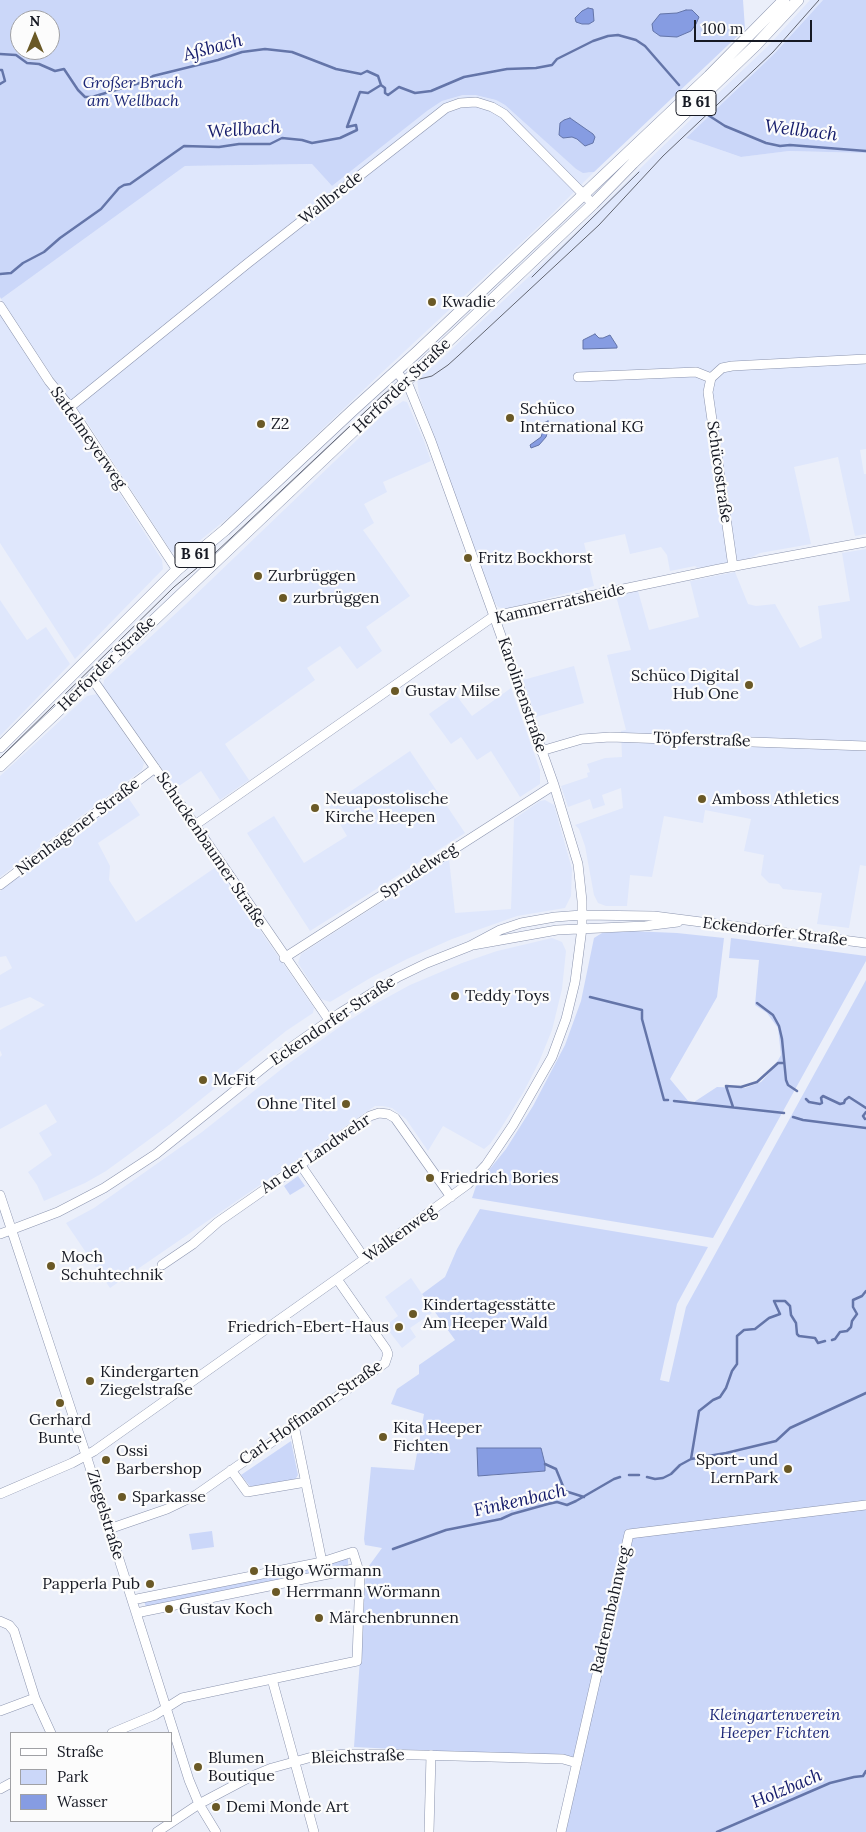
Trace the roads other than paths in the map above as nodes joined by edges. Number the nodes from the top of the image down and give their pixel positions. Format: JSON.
{"nodes":[{"id":1,"x":784,"y":0,"type":"edge"},
{"id":2,"x":798,"y":0,"type":"edge"},
{"id":3,"x":584,"y":195,"type":"junction"},
{"id":4,"x":593,"y":204,"type":"junction"},
{"id":5,"x":0,"y":306,"type":"edge"},
{"id":6,"x":866,"y":360,"type":"edge"},
{"id":7,"x":396,"y":371,"type":"junction"},
{"id":8,"x":578,"y":377,"type":"dead end"},
{"id":9,"x":711,"y":378,"type":"junction"},
{"id":10,"x":407,"y":382,"type":"junction"},
{"id":11,"x":70,"y":406,"type":"junction"},
{"id":12,"x":866,"y":542,"type":"edge"},
{"id":13,"x":732,"y":567,"type":"junction"},
{"id":14,"x":177,"y":570,"type":"junction"},
{"id":15,"x":186,"y":589,"type":"junction"},
{"id":16,"x":494,"y":616,"type":"junction"},
{"id":17,"x":93,"y":680,"type":"junction"},
{"id":18,"x":0,"y":746,"type":"edge"},
{"id":19,"x":866,"y":746,"type":"edge"},
{"id":20,"x":541,"y":751,"type":"junction"},
{"id":21,"x":0,"y":766,"type":"edge"},
{"id":22,"x":155,"y":768,"type":"junction"},
{"id":23,"x":554,"y":785,"type":"junction"},
{"id":24,"x":195,"y":825,"type":"junction"},
{"id":25,"x":0,"y":885,"type":"edge"},
{"id":26,"x":582,"y":915,"type":"junction"},
{"id":27,"x":685,"y":921,"type":"junction"},
{"id":28,"x":582,"y":928,"type":"junction"},
{"id":29,"x":866,"y":943,"type":"edge"},
{"id":30,"x":470,"y":946,"type":"junction"},
{"id":31,"x":284,"y":958,"type":"junction"},
{"id":32,"x":329,"y":1020,"type":"junction"},
{"id":33,"x":300,"y":1164,"type":"junction"},
{"id":34,"x":0,"y":1195,"type":"edge"},
{"id":35,"x":451,"y":1198,"type":"junction"},
{"id":36,"x":11,"y":1230,"type":"junction"},
{"id":37,"x":0,"y":1234,"type":"edge"},
{"id":38,"x":365,"y":1259,"type":"junction"},
{"id":39,"x":162,"y":1265,"type":"dead end"},
{"id":40,"x":337,"y":1279,"type":"junction"},
{"id":41,"x":294,"y":1425,"type":"junction"},
{"id":42,"x":86,"y":1455,"type":"junction"},
{"id":43,"x":231,"y":1470,"type":"junction"},
{"id":44,"x":306,"y":1482,"type":"junction"},
{"id":45,"x":0,"y":1494,"type":"edge"},
{"id":46,"x":866,"y":1505,"type":"edge"},
{"id":47,"x":109,"y":1529,"type":"junction"},
{"id":48,"x":322,"y":1562,"type":"junction"},
{"id":49,"x":358,"y":1568,"type":"junction"},
{"id":50,"x":132,"y":1600,"type":"junction"},
{"id":51,"x":136,"y":1613,"type":"junction"},
{"id":52,"x":0,"y":1621,"type":"edge"},
{"id":53,"x":272,"y":1679,"type":"junction"},
{"id":54,"x":35,"y":1698,"type":"junction"},
{"id":55,"x":166,"y":1707,"type":"junction"},
{"id":56,"x":0,"y":1711,"type":"edge"},
{"id":57,"x":51,"y":1732,"type":"edge"},
{"id":58,"x":114,"y":1732,"type":"edge"},
{"id":59,"x":431,"y":1756,"type":"junction"},
{"id":60,"x":294,"y":1761,"type":"junction"},
{"id":61,"x":577,"y":1763,"type":"junction"},
{"id":62,"x":199,"y":1804,"type":"junction"},
{"id":63,"x":157,"y":1832,"type":"edge"},
{"id":64,"x":216,"y":1832,"type":"edge"},
{"id":65,"x":314,"y":1832,"type":"edge"},
{"id":66,"x":428,"y":1832,"type":"edge"},
{"id":67,"x":562,"y":1832,"type":"edge"}],
"edges":[{"from":1,"to":3,"type":"main road","name":"Herforder Straße","number":"B 61"},
{"from":2,"to":4,"type":"main road","name":"Herforder Straße","number":"B 61"},
{"from":3,"to":4,"type":"street","name":"Wallbrede"},
{"from":3,"to":7,"type":"main road","name":"Herforder Straße","number":"B 61"},
{"from":3,"to":11,"type":"street","name":"Wallbrede"},
{"from":4,"to":10,"type":"main road","name":"Herforder Straße","number":"B 61"},
{"from":5,"to":11,"type":"street","name":"Sattelmeyerweg"},
{"from":6,"to":9,"type":"street"},
{"from":7,"to":10,"type":"street","name":"Karolinenstraße"},
{"from":7,"to":14,"type":"main road","name":"Herforder Straße","number":"B 61"},
{"from":8,"to":9,"type":"street"},
{"from":9,"to":13,"type":"street","name":"Schücostraße"},
{"from":10,"to":15,"type":"main road","name":"Herforder Straße","number":"B 61"},
{"from":10,"to":16,"type":"street","name":"Karolinenstraße"},
{"from":11,"to":14,"type":"street","name":"Sattelmeyerweg"},
{"from":12,"to":13,"type":"street","name":"Kammerratsheide"},
{"from":13,"to":16,"type":"street","name":"Kammerratsheide"},
{"from":14,"to":15,"type":"main road"},
{"from":14,"to":18,"type":"main road","name":"Herforder Straße","number":"B 61"},
{"from":15,"to":17,"type":"main road","name":"Herforder Straße","number":"B 61"},
{"from":16,"to":20,"type":"street","name":"Karolinenstraße"},
{"from":16,"to":24,"type":"street","name":"Kammerratsheide"},
{"from":17,"to":21,"type":"main road","name":"Herforder Straße","number":"B 61"},
{"from":17,"to":22,"type":"street","name":"Schuckenbaumer Straße"},
{"from":19,"to":20,"type":"street","name":"Töpferstraße"},
{"from":20,"to":23,"type":"street","name":"Karolinenstraße"},
{"from":22,"to":24,"type":"street","name":"Schuckenbaumer Straße"},
{"from":22,"to":25,"type":"street","name":"Nienhagener Straße"},
{"from":23,"to":26,"type":"street","name":"Karolinenstraße"},
{"from":23,"to":31,"type":"street","name":"Sprudelweg"},
{"from":24,"to":31,"type":"street","name":"Schuckenbaumer Straße"},
{"from":26,"to":27,"type":"street","name":"Eckendorfer Straße"},
{"from":26,"to":28,"type":"street","name":"Walkenweg"},
{"from":26,"to":30,"type":"street","name":"Eckendorfer Straße"},
{"from":27,"to":28,"type":"street","name":"Eckendorfer Straße"},
{"from":27,"to":29,"type":"street","name":"Eckendorfer Straße"},
{"from":28,"to":30,"type":"street","name":"Eckendorfer Straße"},
{"from":28,"to":35,"type":"street","name":"Walkenweg"},
{"from":30,"to":32,"type":"street","name":"Eckendorfer Straße"},
{"from":31,"to":32,"type":"street","name":"Schuckenbaumer Straße"},
{"from":32,"to":36,"type":"street","name":"Eckendorfer Straße"},
{"from":33,"to":35,"type":"street","name":"An der Landwehr"},
{"from":33,"to":38,"type":"street"},
{"from":33,"to":39,"type":"street","name":"An der Landwehr"},
{"from":34,"to":36,"type":"street","name":"Ziegelstraße"},
{"from":35,"to":38,"type":"street","name":"Walkenweg"},
{"from":36,"to":37,"type":"street","name":"Eckendorfer Straße"},
{"from":36,"to":42,"type":"street","name":"Ziegelstraße"},
{"from":38,"to":40,"type":"street","name":"Walkenweg"},
{"from":40,"to":41,"type":"street","name":"Carl-Hoffmann-Straße"},
{"from":40,"to":42,"type":"street","name":"Walkenweg"},
{"from":41,"to":43,"type":"street","name":"Carl-Hoffmann-Straße"},
{"from":41,"to":44,"type":"street"},
{"from":42,"to":45,"type":"street","name":"Walkenweg"},
{"from":42,"to":47,"type":"street","name":"Ziegelstraße"},
{"from":43,"to":44,"type":"street","name":"Carl-Hoffmann-Straße"},
{"from":43,"to":47,"type":"street","name":"Carl-Hoffmann-Straße"},
{"from":44,"to":48,"type":"street"},
{"from":46,"to":61,"type":"street","name":"Radrennbahnweg"},
{"from":47,"to":50,"type":"street","name":"Ziegelstraße"},
{"from":48,"to":49,"type":"street"},
{"from":48,"to":50,"type":"street"},
{"from":49,"to":51,"type":"street"},
{"from":49,"to":53,"type":"street"},
{"from":50,"to":51,"type":"street","name":"Ziegelstraße"},
{"from":51,"to":55,"type":"street","name":"Ziegelstraße"},
{"from":52,"to":54,"type":"street"},
{"from":53,"to":55,"type":"street"},
{"from":53,"to":60,"type":"street"},
{"from":54,"to":56,"type":"street"},
{"from":54,"to":57,"type":"street"},
{"from":55,"to":58,"type":"street"},
{"from":55,"to":62,"type":"street","name":"Ziegelstraße"},
{"from":59,"to":60,"type":"street","name":"Bleichstraße"},
{"from":59,"to":61,"type":"street","name":"Bleichstraße"},
{"from":59,"to":66,"type":"street"},
{"from":60,"to":62,"type":"street","name":"Bleichstraße"},
{"from":60,"to":65,"type":"street"},
{"from":61,"to":67,"type":"street","name":"Radrennbahnweg"},
{"from":62,"to":63,"type":"street","name":"Bleichstraße"},
{"from":62,"to":64,"type":"street","name":"Ziegelstraße"}]}
